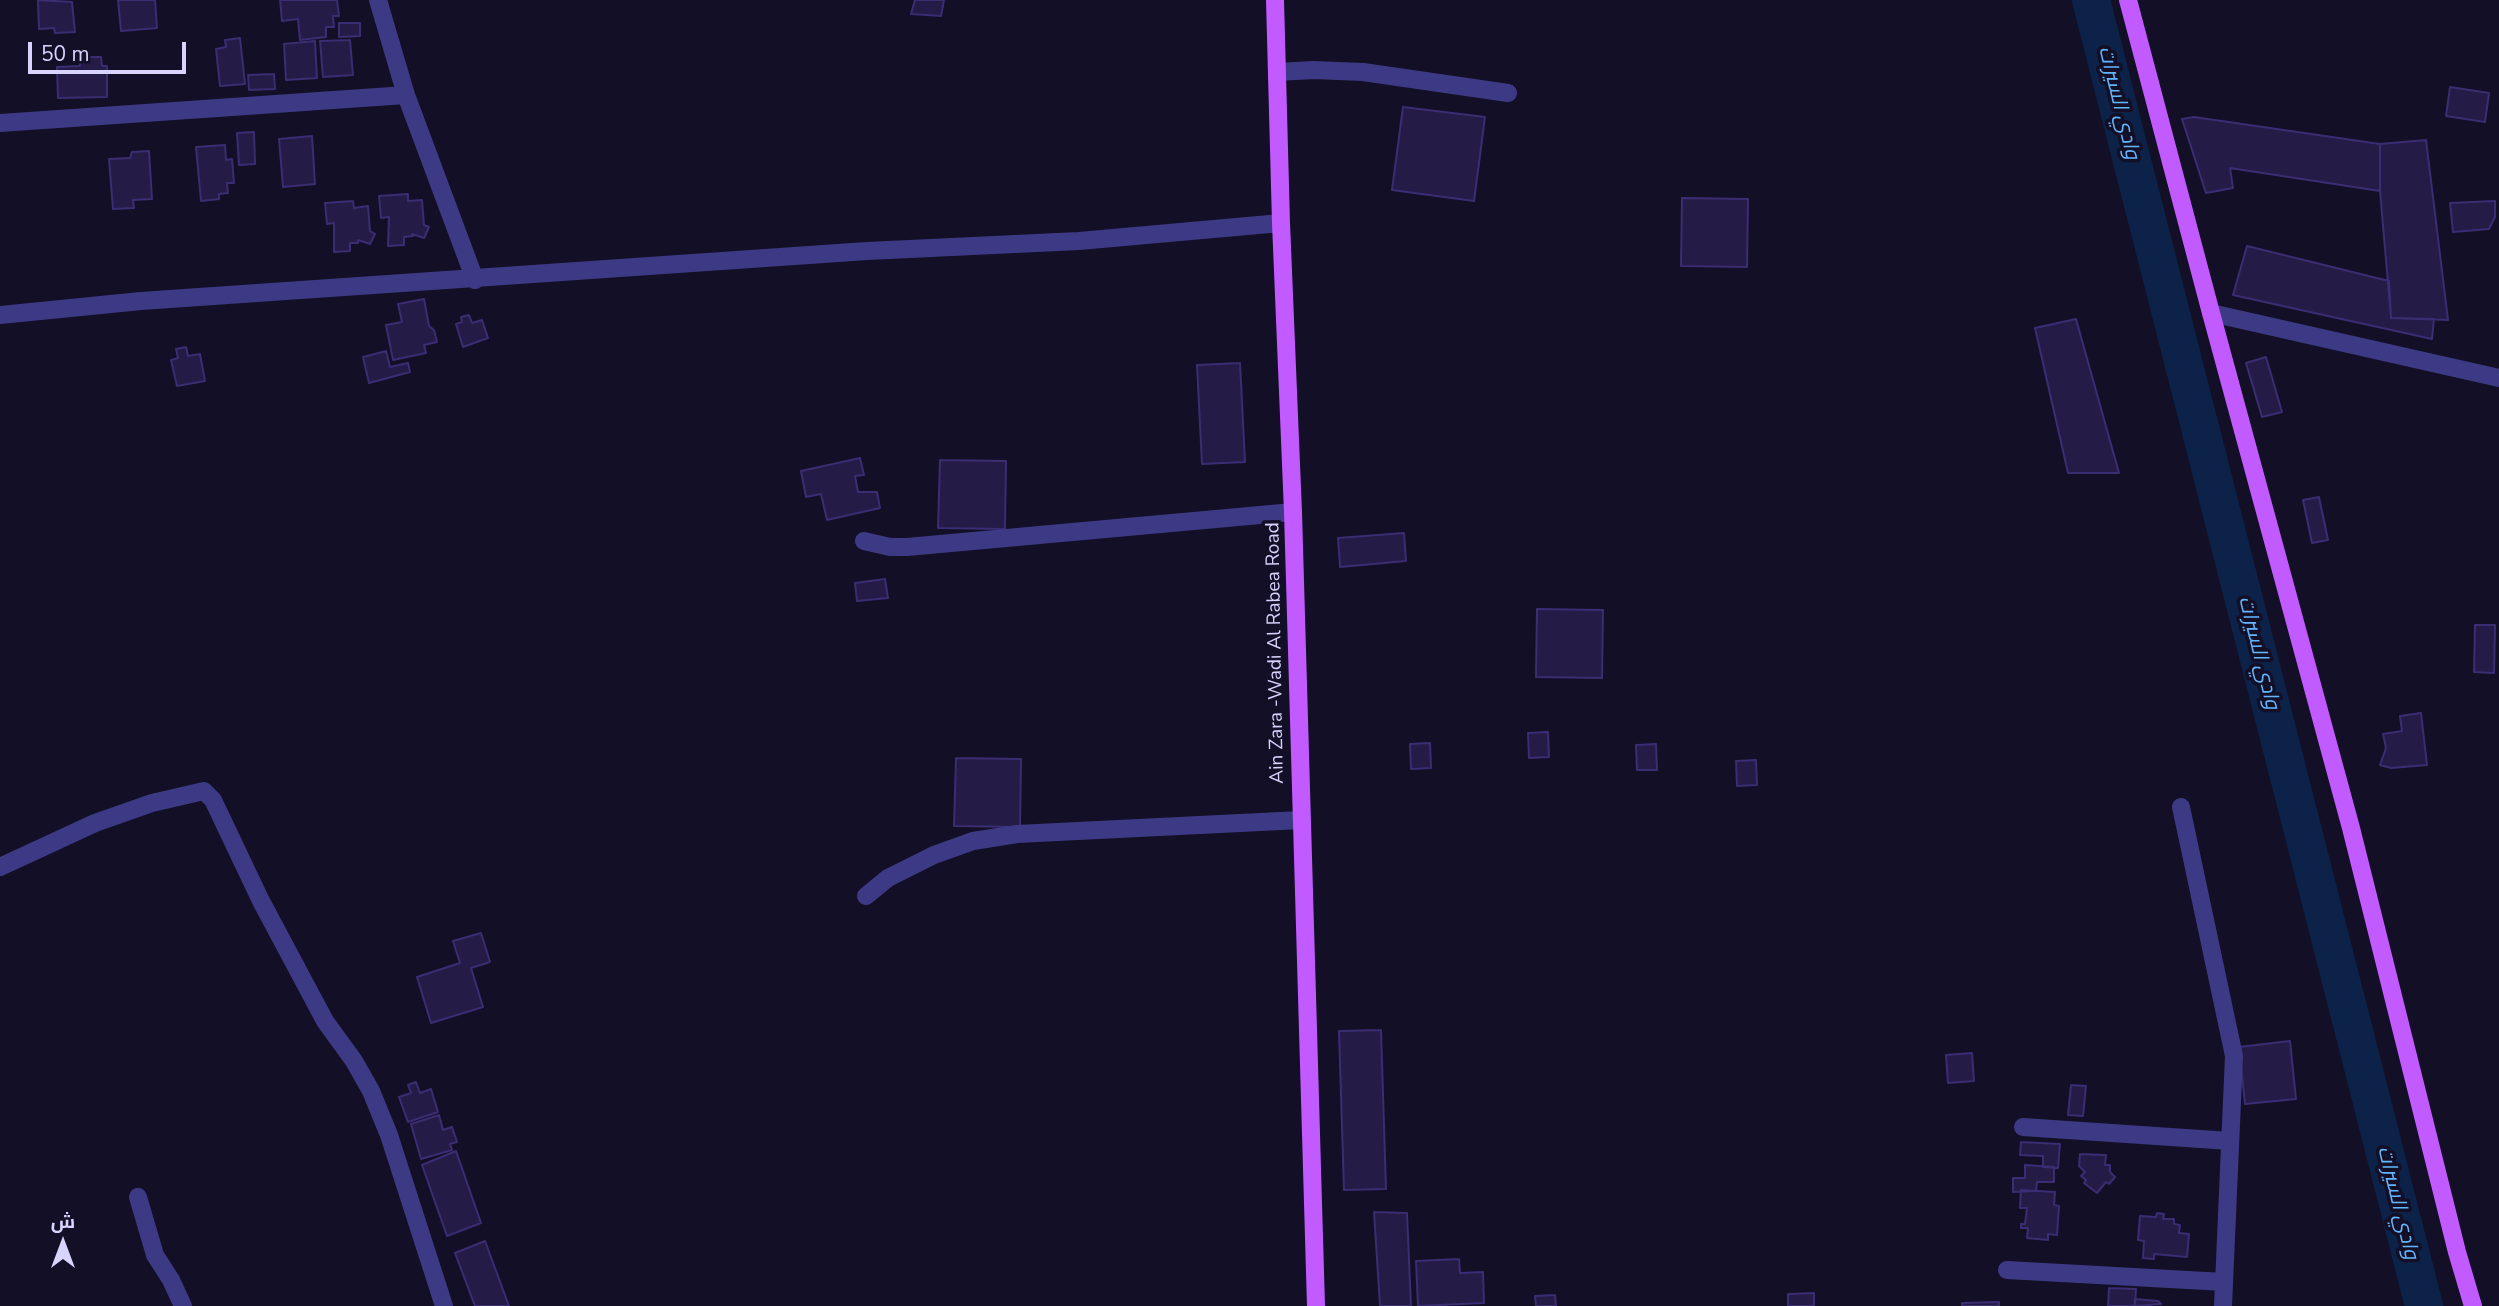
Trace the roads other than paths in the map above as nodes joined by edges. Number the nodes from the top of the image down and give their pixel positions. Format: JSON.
{"nodes":[{"id":1,"x":378,"y":0,"type":"edge"},
{"id":2,"x":1275,"y":0,"type":"edge"},
{"id":3,"x":2128,"y":0,"type":"edge"},
{"id":4,"x":1277,"y":72,"type":"junction"},
{"id":5,"x":1508,"y":93,"type":"dead end"},
{"id":6,"x":406,"y":95,"type":"junction"},
{"id":7,"x":0,"y":123,"type":"edge"},
{"id":8,"x":1281,"y":223,"type":"junction"},
{"id":9,"x":475,"y":280,"type":"junction"},
{"id":10,"x":2211,"y":313,"type":"junction"},
{"id":11,"x":0,"y":315,"type":"edge"},
{"id":12,"x":2499,"y":378,"type":"edge"},
{"id":13,"x":1293,"y":512,"type":"junction"},
{"id":14,"x":864,"y":541,"type":"dead end"},
{"id":15,"x":2181,"y":807,"type":"dead end"},
{"id":16,"x":1301,"y":820,"type":"junction"},
{"id":17,"x":0,"y":867,"type":"edge"},
{"id":18,"x":866,"y":896,"type":"dead end"},
{"id":19,"x":2023,"y":1127,"type":"dead end"},
{"id":20,"x":2230,"y":1141,"type":"junction"},
{"id":21,"x":138,"y":1197,"type":"dead end"},
{"id":22,"x":2007,"y":1270,"type":"dead end"},
{"id":23,"x":2224,"y":1282,"type":"junction"},
{"id":24,"x":183,"y":1306,"type":"edge"},
{"id":25,"x":444,"y":1306,"type":"edge"},
{"id":26,"x":1316,"y":1306,"type":"edge"},
{"id":27,"x":2223,"y":1306,"type":"edge"},
{"id":28,"x":2473,"y":1306,"type":"edge"}],
"edges":[{"from":1,"to":6,"type":"street"},
{"from":2,"to":4,"type":"main road","name":"Ain Zara -Wadi Al Rabea Road"},
{"from":3,"to":10,"type":"main road"},
{"from":4,"to":5,"type":"street"},
{"from":4,"to":8,"type":"main road","name":"Ain Zara -Wadi Al Rabea Road"},
{"from":6,"to":7,"type":"street"},
{"from":6,"to":9,"type":"street"},
{"from":8,"to":9,"type":"street"},
{"from":8,"to":13,"type":"main road","name":"Ain Zara -Wadi Al Rabea Road"},
{"from":9,"to":11,"type":"street"},
{"from":10,"to":12,"type":"street"},
{"from":10,"to":28,"type":"main road"},
{"from":13,"to":14,"type":"street"},
{"from":13,"to":16,"type":"main road","name":"Ain Zara -Wadi Al Rabea Road"},
{"from":15,"to":20,"type":"street"},
{"from":16,"to":18,"type":"street"},
{"from":16,"to":26,"type":"main road","name":"Ain Zara -Wadi Al Rabea Road"},
{"from":17,"to":25,"type":"street"},
{"from":19,"to":20,"type":"street"},
{"from":20,"to":23,"type":"street"},
{"from":21,"to":24,"type":"street"},
{"from":22,"to":23,"type":"street"},
{"from":23,"to":27,"type":"street"}]}
